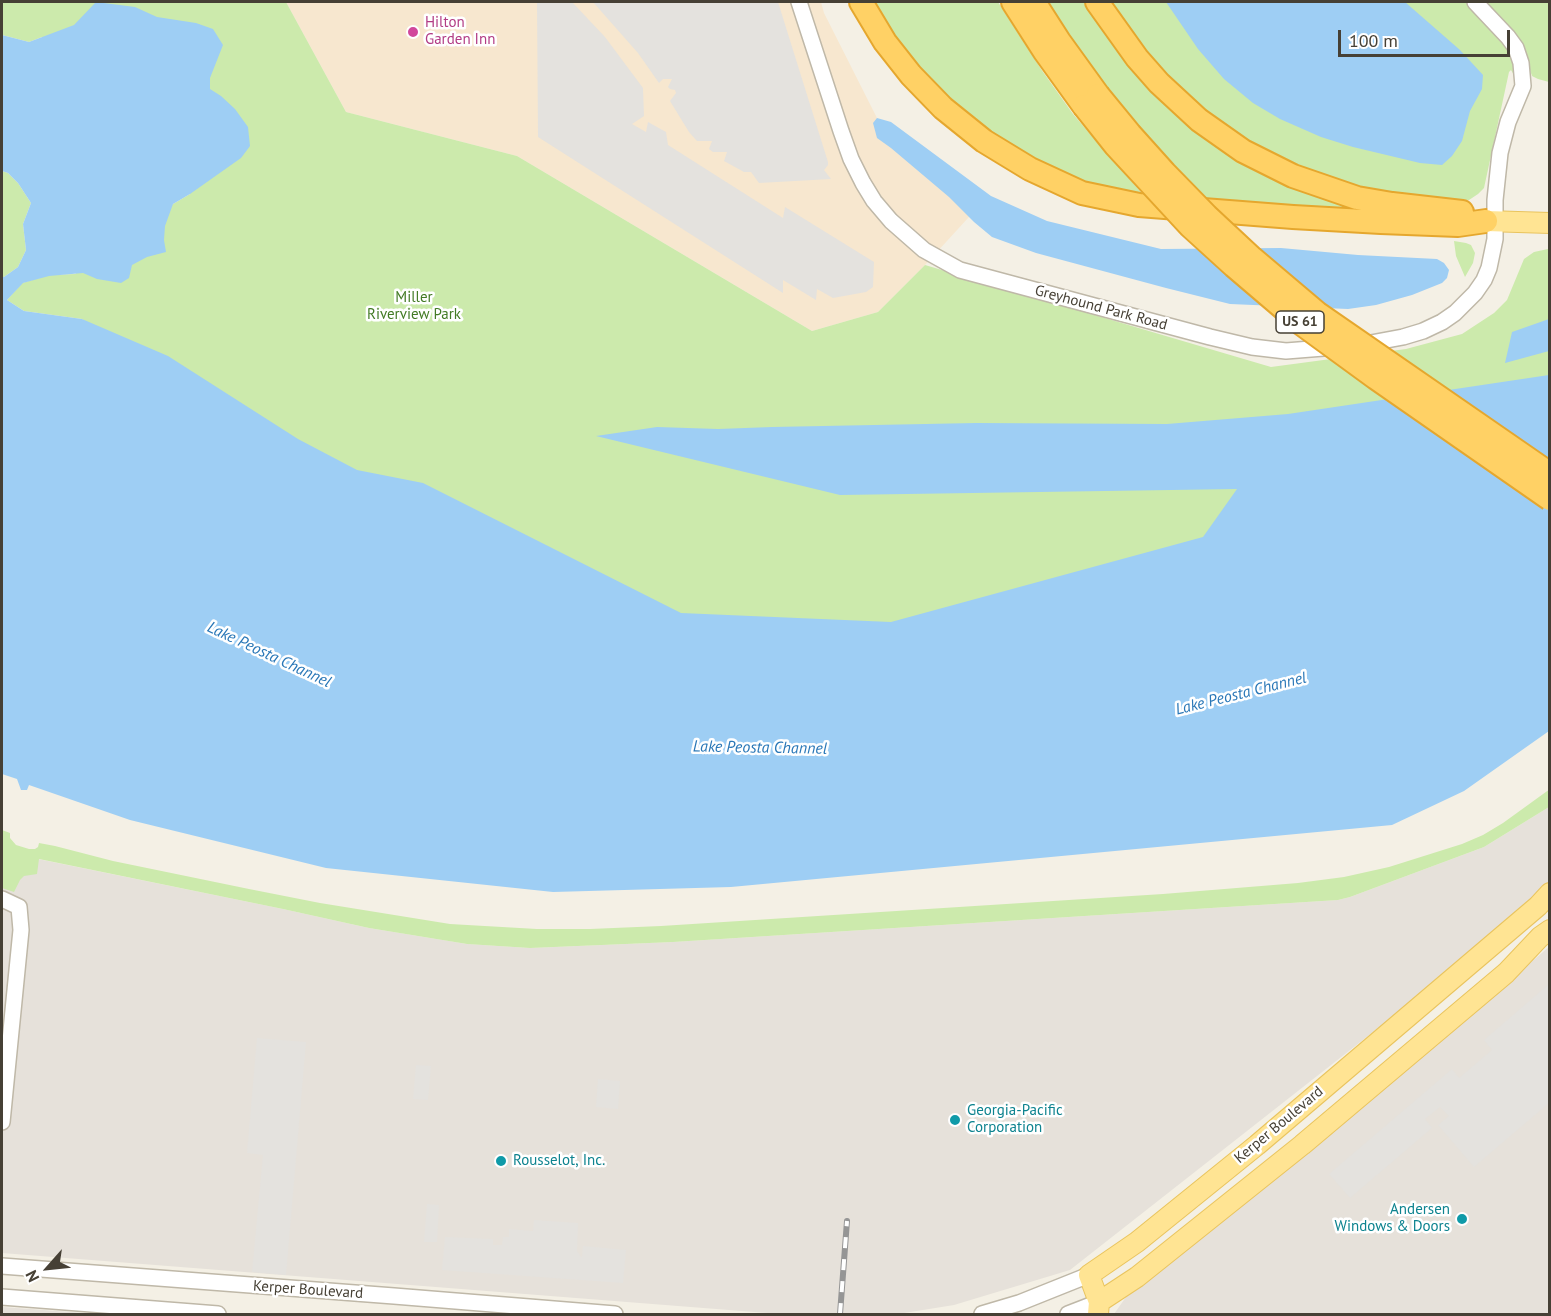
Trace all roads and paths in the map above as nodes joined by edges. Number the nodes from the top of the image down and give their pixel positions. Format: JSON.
{"nodes":[{"id":1,"x":799,"y":2,"type":"edge"},
{"id":2,"x":861,"y":2,"type":"edge"},
{"id":3,"x":1013,"y":2,"type":"edge"},
{"id":4,"x":1034,"y":2,"type":"edge"},
{"id":5,"x":1097,"y":2,"type":"edge"},
{"id":6,"x":1475,"y":2,"type":"edge"},
{"id":7,"x":1091,"y":100,"type":"junction"},
{"id":8,"x":1491,"y":220,"type":"junction"},
{"id":9,"x":1550,"y":223,"type":"edge"},
{"id":10,"x":1550,"y":474,"type":"edge"},
{"id":11,"x":1550,"y":499,"type":"edge"},
{"id":12,"x":1550,"y":893,"type":"edge"},
{"id":13,"x":2,"y":899,"type":"edge"},
{"id":14,"x":1550,"y":930,"type":"edge"},
{"id":15,"x":2,"y":1122,"type":"edge"},
{"id":16,"x":2,"y":1266,"type":"edge"},
{"id":17,"x":1089,"y":1275,"type":"junction"},
{"id":18,"x":2,"y":1297,"type":"edge"},
{"id":19,"x":1098,"y":1308,"type":"edge"},
{"id":20,"x":218,"y":1314,"type":"edge"},
{"id":21,"x":615,"y":1314,"type":"edge"},
{"id":22,"x":982,"y":1314,"type":"edge"},
{"id":23,"x":1068,"y":1314,"type":"edge"}],
"edges":[{"from":1,"to":8,"type":"street","name":"Greyhound Park Road"},
{"from":2,"to":8,"type":"highway"},
{"from":3,"to":7,"type":"highway","number":"US 61"},
{"from":4,"to":7,"type":"highway","number":"US 61"},
{"from":5,"to":8,"type":"highway"},
{"from":6,"to":8,"type":"street","name":"Greyhound Park Road"},
{"from":7,"to":10,"type":"highway","number":"US 61","bridge":true},
{"from":7,"to":11,"type":"highway","number":"US 61","bridge":true},
{"from":8,"to":9,"type":"main road"},
{"from":12,"to":17,"type":"main road","name":"Kerper Boulevard"},
{"from":13,"to":15,"type":"street"},
{"from":14,"to":19,"type":"main road","name":"Kerper Boulevard"},
{"from":16,"to":21,"type":"street","name":"Kerper Boulevard"},
{"from":17,"to":19,"type":"main road"},
{"from":17,"to":22,"type":"street","name":"Kerper Boulevard"},
{"from":18,"to":20,"type":"street"},
{"from":19,"to":23,"type":"street","name":"Kerper Boulevard"}]}
